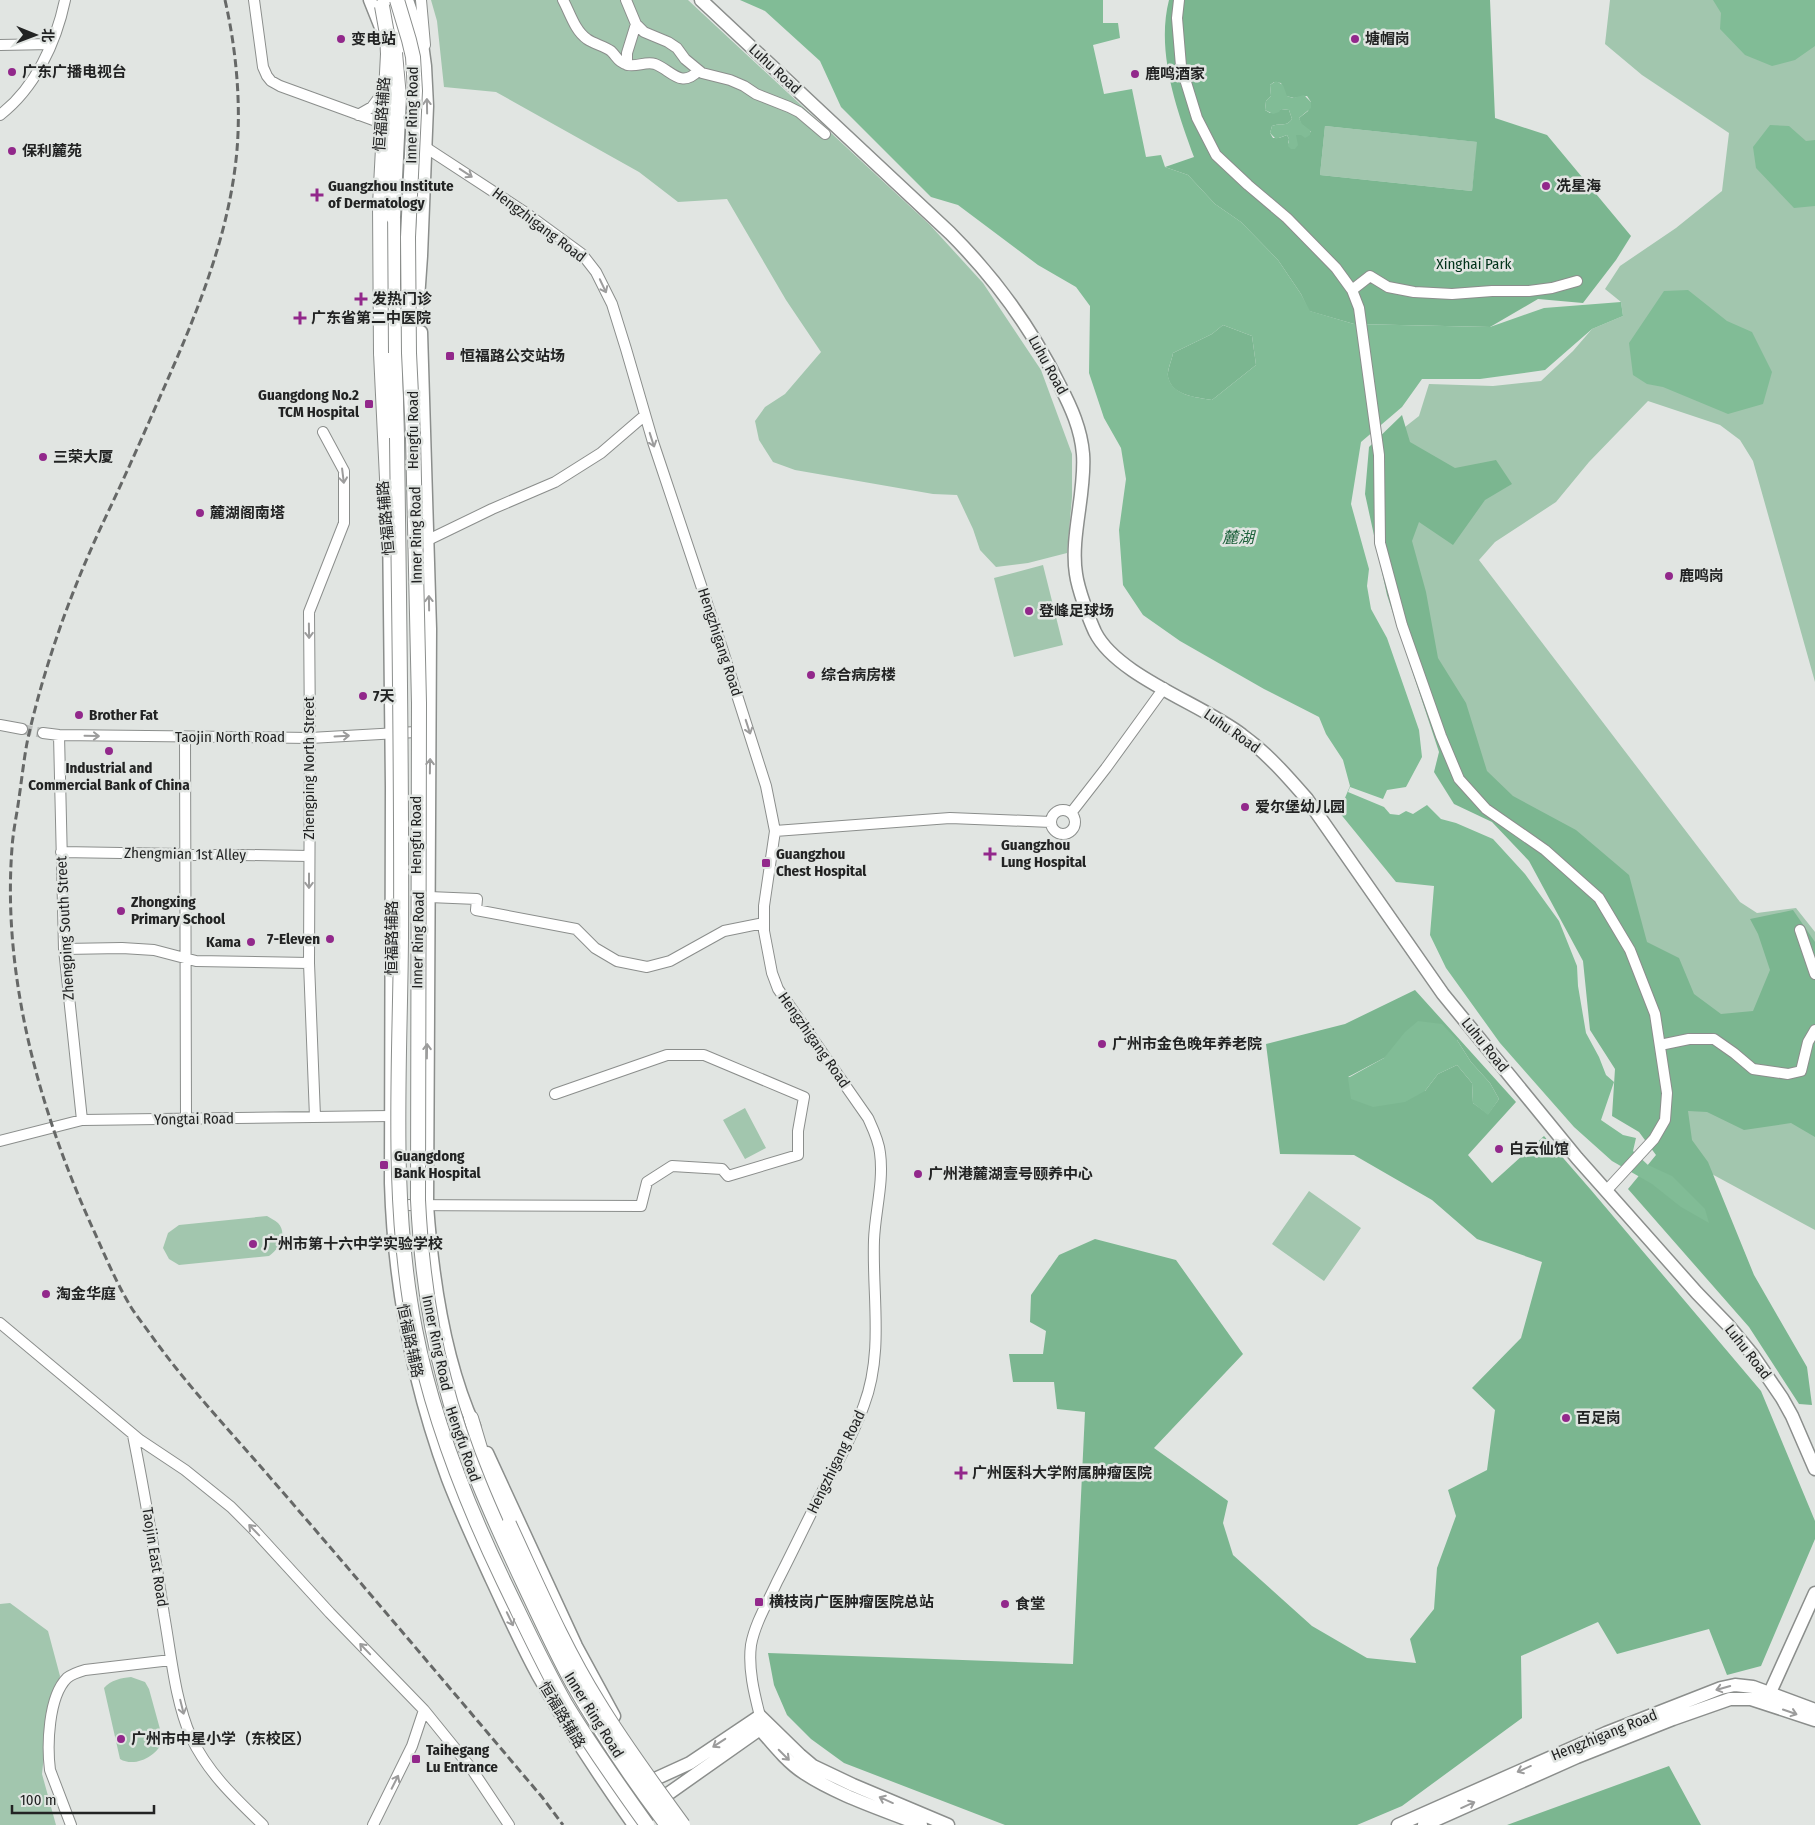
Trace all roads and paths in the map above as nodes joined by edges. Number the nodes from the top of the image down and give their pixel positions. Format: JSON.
{"nodes":[{"id":1,"x":65,"y":0,"type":"edge"},
{"id":2,"x":254,"y":0,"type":"edge"},
{"id":3,"x":397,"y":0,"type":"edge"},
{"id":4,"x":408,"y":0,"type":"edge"},
{"id":5,"x":422,"y":0,"type":"edge"},
{"id":6,"x":564,"y":0,"type":"edge"},
{"id":7,"x":626,"y":0,"type":"edge"},
{"id":8,"x":690,"y":0,"type":"edge"},
{"id":9,"x":1179,"y":0,"type":"edge"},
{"id":10,"x":380,"y":2,"type":"edge"},
{"id":11,"x":704,"y":4,"type":"edge"},
{"id":12,"x":636,"y":24,"type":"junction"},
{"id":13,"x":51,"y":44,"type":"junction"},
{"id":14,"x":0,"y":45,"type":"edge"},
{"id":15,"x":404,"y":58,"type":"junction"},
{"id":16,"x":385,"y":60,"type":"junction"},
{"id":17,"x":628,"y":64,"type":"junction"},
{"id":18,"x":425,"y":66,"type":"junction"},
{"id":19,"x":698,"y":71,"type":"junction"},
{"id":20,"x":383,"y":92,"type":"junction"},
{"id":21,"x":0,"y":115,"type":"edge"},
{"id":22,"x":358,"y":115,"type":"junction"},
{"id":23,"x":381,"y":122,"type":"junction"},
{"id":24,"x":404,"y":134,"type":"junction"},
{"id":25,"x":825,"y":134,"type":"dead end"},
{"id":26,"x":425,"y":147,"type":"junction"},
{"id":27,"x":421,"y":256,"type":"junction"},
{"id":28,"x":1577,"y":281,"type":"dead end"},
{"id":29,"x":1352,"y":290,"type":"junction"},
{"id":30,"x":644,"y":416,"type":"junction"},
{"id":31,"x":323,"y":432,"type":"dead end"},
{"id":32,"x":389,"y":520,"type":"junction"},
{"id":33,"x":428,"y":540,"type":"junction"},
{"id":34,"x":415,"y":555,"type":"junction"},
{"id":35,"x":401,"y":562,"type":"junction"},
{"id":36,"x":429,"y":577,"type":"junction"},
{"id":37,"x":1164,"y":688,"type":"junction"},
{"id":38,"x":0,"y":725,"type":"edge"},
{"id":39,"x":22,"y":729,"type":"tunnel mouth"},
{"id":40,"x":416,"y":732,"type":"junction"},
{"id":41,"x":43,"y":733,"type":"tunnel mouth"},
{"id":42,"x":397,"y":733,"type":"junction"},
{"id":43,"x":59,"y":736,"type":"junction"},
{"id":44,"x":185,"y":737,"type":"junction"},
{"id":45,"x":310,"y":738,"type":"junction"},
{"id":46,"x":1071,"y":813,"type":"junction"},
{"id":47,"x":1051,"y":822,"type":"junction"},
{"id":48,"x":775,"y":831,"type":"junction"},
{"id":49,"x":61,"y":852,"type":"junction"},
{"id":50,"x":185,"y":854,"type":"junction"},
{"id":51,"x":309,"y":856,"type":"junction"},
{"id":52,"x":428,"y":897,"type":"junction"},
{"id":53,"x":764,"y":923,"type":"junction"},
{"id":54,"x":1800,"y":930,"type":"dead end"},
{"id":55,"x":64,"y":949,"type":"junction"},
{"id":56,"x":186,"y":958,"type":"junction"},
{"id":57,"x":309,"y":963,"type":"junction"},
{"id":58,"x":1815,"y":974,"type":"edge"},
{"id":59,"x":1815,"y":1030,"type":"edge"},
{"id":60,"x":1660,"y":1045,"type":"junction"},
{"id":61,"x":555,"y":1094,"type":"dead end"},
{"id":62,"x":391,"y":1116,"type":"junction"},
{"id":63,"x":315,"y":1117,"type":"junction"},
{"id":64,"x":186,"y":1119,"type":"junction"},
{"id":65,"x":82,"y":1120,"type":"junction"},
{"id":66,"x":0,"y":1141,"type":"edge"},
{"id":67,"x":1606,"y":1191,"type":"junction"},
{"id":68,"x":397,"y":1205,"type":"junction"},
{"id":69,"x":421,"y":1205,"type":"junction"},
{"id":70,"x":0,"y":1323,"type":"edge"},
{"id":71,"x":446,"y":1396,"type":"junction"},
{"id":72,"x":471,"y":1418,"type":"junction"},
{"id":73,"x":133,"y":1435,"type":"junction"},
{"id":74,"x":1815,"y":1469,"type":"edge"},
{"id":75,"x":1815,"y":1594,"type":"edge"},
{"id":76,"x":172,"y":1660,"type":"junction"},
{"id":77,"x":1768,"y":1698,"type":"junction"},
{"id":78,"x":424,"y":1710,"type":"junction"},
{"id":79,"x":1815,"y":1710,"type":"edge"},
{"id":80,"x":760,"y":1716,"type":"junction"},
{"id":81,"x":1815,"y":1720,"type":"edge"},
{"id":82,"x":760,"y":1730,"type":"junction"},
{"id":83,"x":651,"y":1781,"type":"junction"},
{"id":84,"x":637,"y":1788,"type":"junction"},
{"id":85,"x":663,"y":1798,"type":"junction"},
{"id":86,"x":650,"y":1806,"type":"junction"},
{"id":87,"x":633,"y":1817,"type":"edge"},
{"id":88,"x":71,"y":1825,"type":"edge"},
{"id":89,"x":263,"y":1825,"type":"edge"},
{"id":90,"x":373,"y":1825,"type":"edge"},
{"id":91,"x":509,"y":1825,"type":"edge"},
{"id":92,"x":648,"y":1825,"type":"edge"},
{"id":93,"x":666,"y":1825,"type":"edge"},
{"id":94,"x":682,"y":1825,"type":"edge"},
{"id":95,"x":921,"y":1825,"type":"edge"},
{"id":96,"x":948,"y":1825,"type":"edge"},
{"id":97,"x":1398,"y":1825,"type":"edge"},
{"id":98,"x":1424,"y":1825,"type":"edge"}],
"edges":[{"from":1,"to":13,"type":"street"},
{"from":2,"to":22,"type":"street","name":"Hengzhigang Road"},
{"from":3,"to":93,"type":"highway","name":"Inner Ring Road","bridge":true},
{"from":4,"to":18,"type":"main road","name":"Hengfu Road"},
{"from":5,"to":18,"type":"street"},
{"from":6,"to":17,"type":"street"},
{"from":7,"to":12,"type":"street"},
{"from":8,"to":11,"type":"main road","name":"Luhu Road"},
{"from":9,"to":29,"type":"street"},
{"from":10,"to":15,"type":"main road","name":"Hengfu Road"},
{"from":10,"to":16,"type":"main road","name":"恒福路辅路"},
{"from":10,"to":32,"type":"highway","bridge":true},
{"from":10,"to":92,"type":"highway","name":"Inner Ring Road","one_way":true,"bridge":true},
{"from":11,"to":37,"type":"main road","name":"Luhu Road"},
{"from":12,"to":17,"type":"street"},
{"from":12,"to":19,"type":"street"},
{"from":13,"to":14,"type":"street"},
{"from":13,"to":21,"type":"street"},
{"from":15,"to":16,"type":"street"},
{"from":15,"to":24,"type":"main road","name":"Hengfu Road"},
{"from":16,"to":20,"type":"main road","name":"恒福路辅路"},
{"from":17,"to":19,"type":"street"},
{"from":26,"to":18,"type":"main road","name":"Hengfu Road","one_way":true},
{"from":19,"to":25,"type":"street"},
{"from":20,"to":22,"type":"street"},
{"from":20,"to":23,"type":"main road","name":"恒福路辅路"},
{"from":22,"to":23,"type":"street","name":"Hengzhigang Road"},
{"from":23,"to":24,"type":"street","name":"Hengzhigang Road"},
{"from":23,"to":32,"type":"main road","name":"恒福路辅路"},
{"from":24,"to":26,"type":"street","name":"Hengzhigang Road"},
{"from":24,"to":35,"type":"main road","name":"Hengfu Road"},
{"from":26,"to":27,"type":"main road","name":"Hengfu Road"},
{"from":26,"to":30,"type":"street","name":"Hengzhigang Road","one_way":true},
{"from":27,"to":33,"type":"main road"},
{"from":27,"to":34,"type":"main road","name":"Hengfu Road"},
{"from":28,"to":29,"type":"street"},
{"from":29,"to":60,"type":"street"},
{"from":30,"to":33,"type":"street"},
{"from":30,"to":48,"type":"street","name":"Hengzhigang Road","one_way":true},
{"from":31,"to":45,"type":"street","name":"Zhengping North Street","one_way":true},
{"from":32,"to":35,"type":"main road"},
{"from":32,"to":42,"type":"main road","name":"恒福路辅路"},
{"from":33,"to":36,"type":"main road"},
{"from":34,"to":36,"type":"main road"},
{"from":34,"to":40,"type":"main road","name":"Hengfu Road"},
{"from":35,"to":42,"type":"main road","name":"Hengfu Road"},
{"from":52,"to":36,"type":"main road","one_way":true},
{"from":37,"to":46,"type":"street"},
{"from":37,"to":67,"type":"main road","name":"Luhu Road"},
{"from":38,"to":39,"type":"street"},
{"from":40,"to":42,"type":"street","name":"Taojin North Road"},
{"from":40,"to":69,"type":"main road","name":"Hengfu Road"},
{"from":41,"to":43,"type":"street","name":"Taojin North Road"},
{"from":45,"to":42,"type":"street","name":"Taojin North Road","one_way":true},
{"from":42,"to":62,"type":"main road","name":"恒福路辅路"},
{"from":42,"to":68,"type":"main road","name":"Hengfu Road"},
{"from":43,"to":44,"type":"street","name":"Taojin North Road","one_way":true},
{"from":43,"to":49,"type":"street","name":"Zhengping South Street"},
{"from":44,"to":45,"type":"street","name":"Taojin North Road"},
{"from":44,"to":50,"type":"street"},
{"from":45,"to":51,"type":"street","name":"Zhengping North Street"},
{"from":46,"to":47,"type":"street"},
{"from":46,"to":47,"type":"street"},
{"from":47,"to":48,"type":"street"},
{"from":48,"to":53,"type":"street","name":"Hengzhigang Road"},
{"from":49,"to":50,"type":"street","name":"Zhengmian 1st Alley"},
{"from":49,"to":55,"type":"street","name":"Zhengping South Street"},
{"from":50,"to":51,"type":"street","name":"Zhengmian 1st Alley"},
{"from":50,"to":56,"type":"street"},
{"from":51,"to":57,"type":"street","name":"Zhengping North Street","one_way":true},
{"from":52,"to":53,"type":"street"},
{"from":69,"to":52,"type":"main road","one_way":true},
{"from":53,"to":80,"type":"street","name":"Hengzhigang Road"},
{"from":54,"to":58,"type":"street"},
{"from":55,"to":56,"type":"street"},
{"from":55,"to":65,"type":"street","name":"Zhengping South Street"},
{"from":56,"to":57,"type":"street"},
{"from":56,"to":64,"type":"street"},
{"from":57,"to":63,"type":"street","name":"Zhengping North Street"},
{"from":59,"to":60,"type":"street"},
{"from":60,"to":67,"type":"street"},
{"from":61,"to":69,"type":"street"},
{"from":62,"to":63,"type":"street","name":"Yongtai Road"},
{"from":62,"to":68,"type":"main road","name":"恒福路辅路"},
{"from":63,"to":64,"type":"street","name":"Yongtai Road"},
{"from":64,"to":65,"type":"street","name":"Yongtai Road"},
{"from":65,"to":66,"type":"street","name":"Yongtai Road"},
{"from":67,"to":74,"type":"main road","name":"Luhu Road"},
{"from":68,"to":69,"type":"street"},
{"from":68,"to":87,"type":"main road","name":"Hengfu Road"},
{"from":69,"to":71,"type":"main road","name":"Hengfu Road"},
{"from":69,"to":72,"type":"main road"},
{"from":70,"to":73,"type":"street"},
{"from":71,"to":72,"type":"main road"},
{"from":71,"to":84,"type":"main road","name":"Hengfu Road"},
{"from":72,"to":83,"type":"main road"},
{"from":72,"to":94,"type":"highway","bridge":true},
{"from":73,"to":76,"type":"street","name":"Taojin East Road"},
{"from":78,"to":73,"type":"street","one_way":true},
{"from":75,"to":77,"type":"main road"},
{"from":76,"to":88,"type":"street"},
{"from":76,"to":89,"type":"street","name":"Taojin East Road","one_way":true},
{"from":77,"to":79,"type":"main road","name":"Hengzhigang Road"},
{"from":77,"to":81,"type":"main road","name":"Hengzhigang Road","one_way":true},
{"from":77,"to":97,"type":"main road","name":"Hengzhigang Road","one_way":true},
{"from":98,"to":77,"type":"main road","name":"Hengzhigang Road","one_way":true},
{"from":90,"to":78,"type":"street","one_way":true},
{"from":78,"to":91,"type":"street"},
{"from":80,"to":82,"type":"main road","name":"Hengzhigang Road"},
{"from":80,"to":83,"type":"main road","one_way":true},
{"from":96,"to":80,"type":"main road","one_way":true},
{"from":82,"to":85,"type":"main road"},
{"from":82,"to":95,"type":"main road","one_way":true},
{"from":83,"to":84,"type":"main road"},
{"from":83,"to":85,"type":"main road"},
{"from":84,"to":86,"type":"main road","name":"Hengfu Road"},
{"from":85,"to":86,"type":"main road"},
{"from":85,"to":94,"type":"main road"},
{"from":86,"to":93,"type":"main road","name":"Hengfu Road"},
{"from":87,"to":92,"type":"main road","name":"Hengfu Road"}]}
